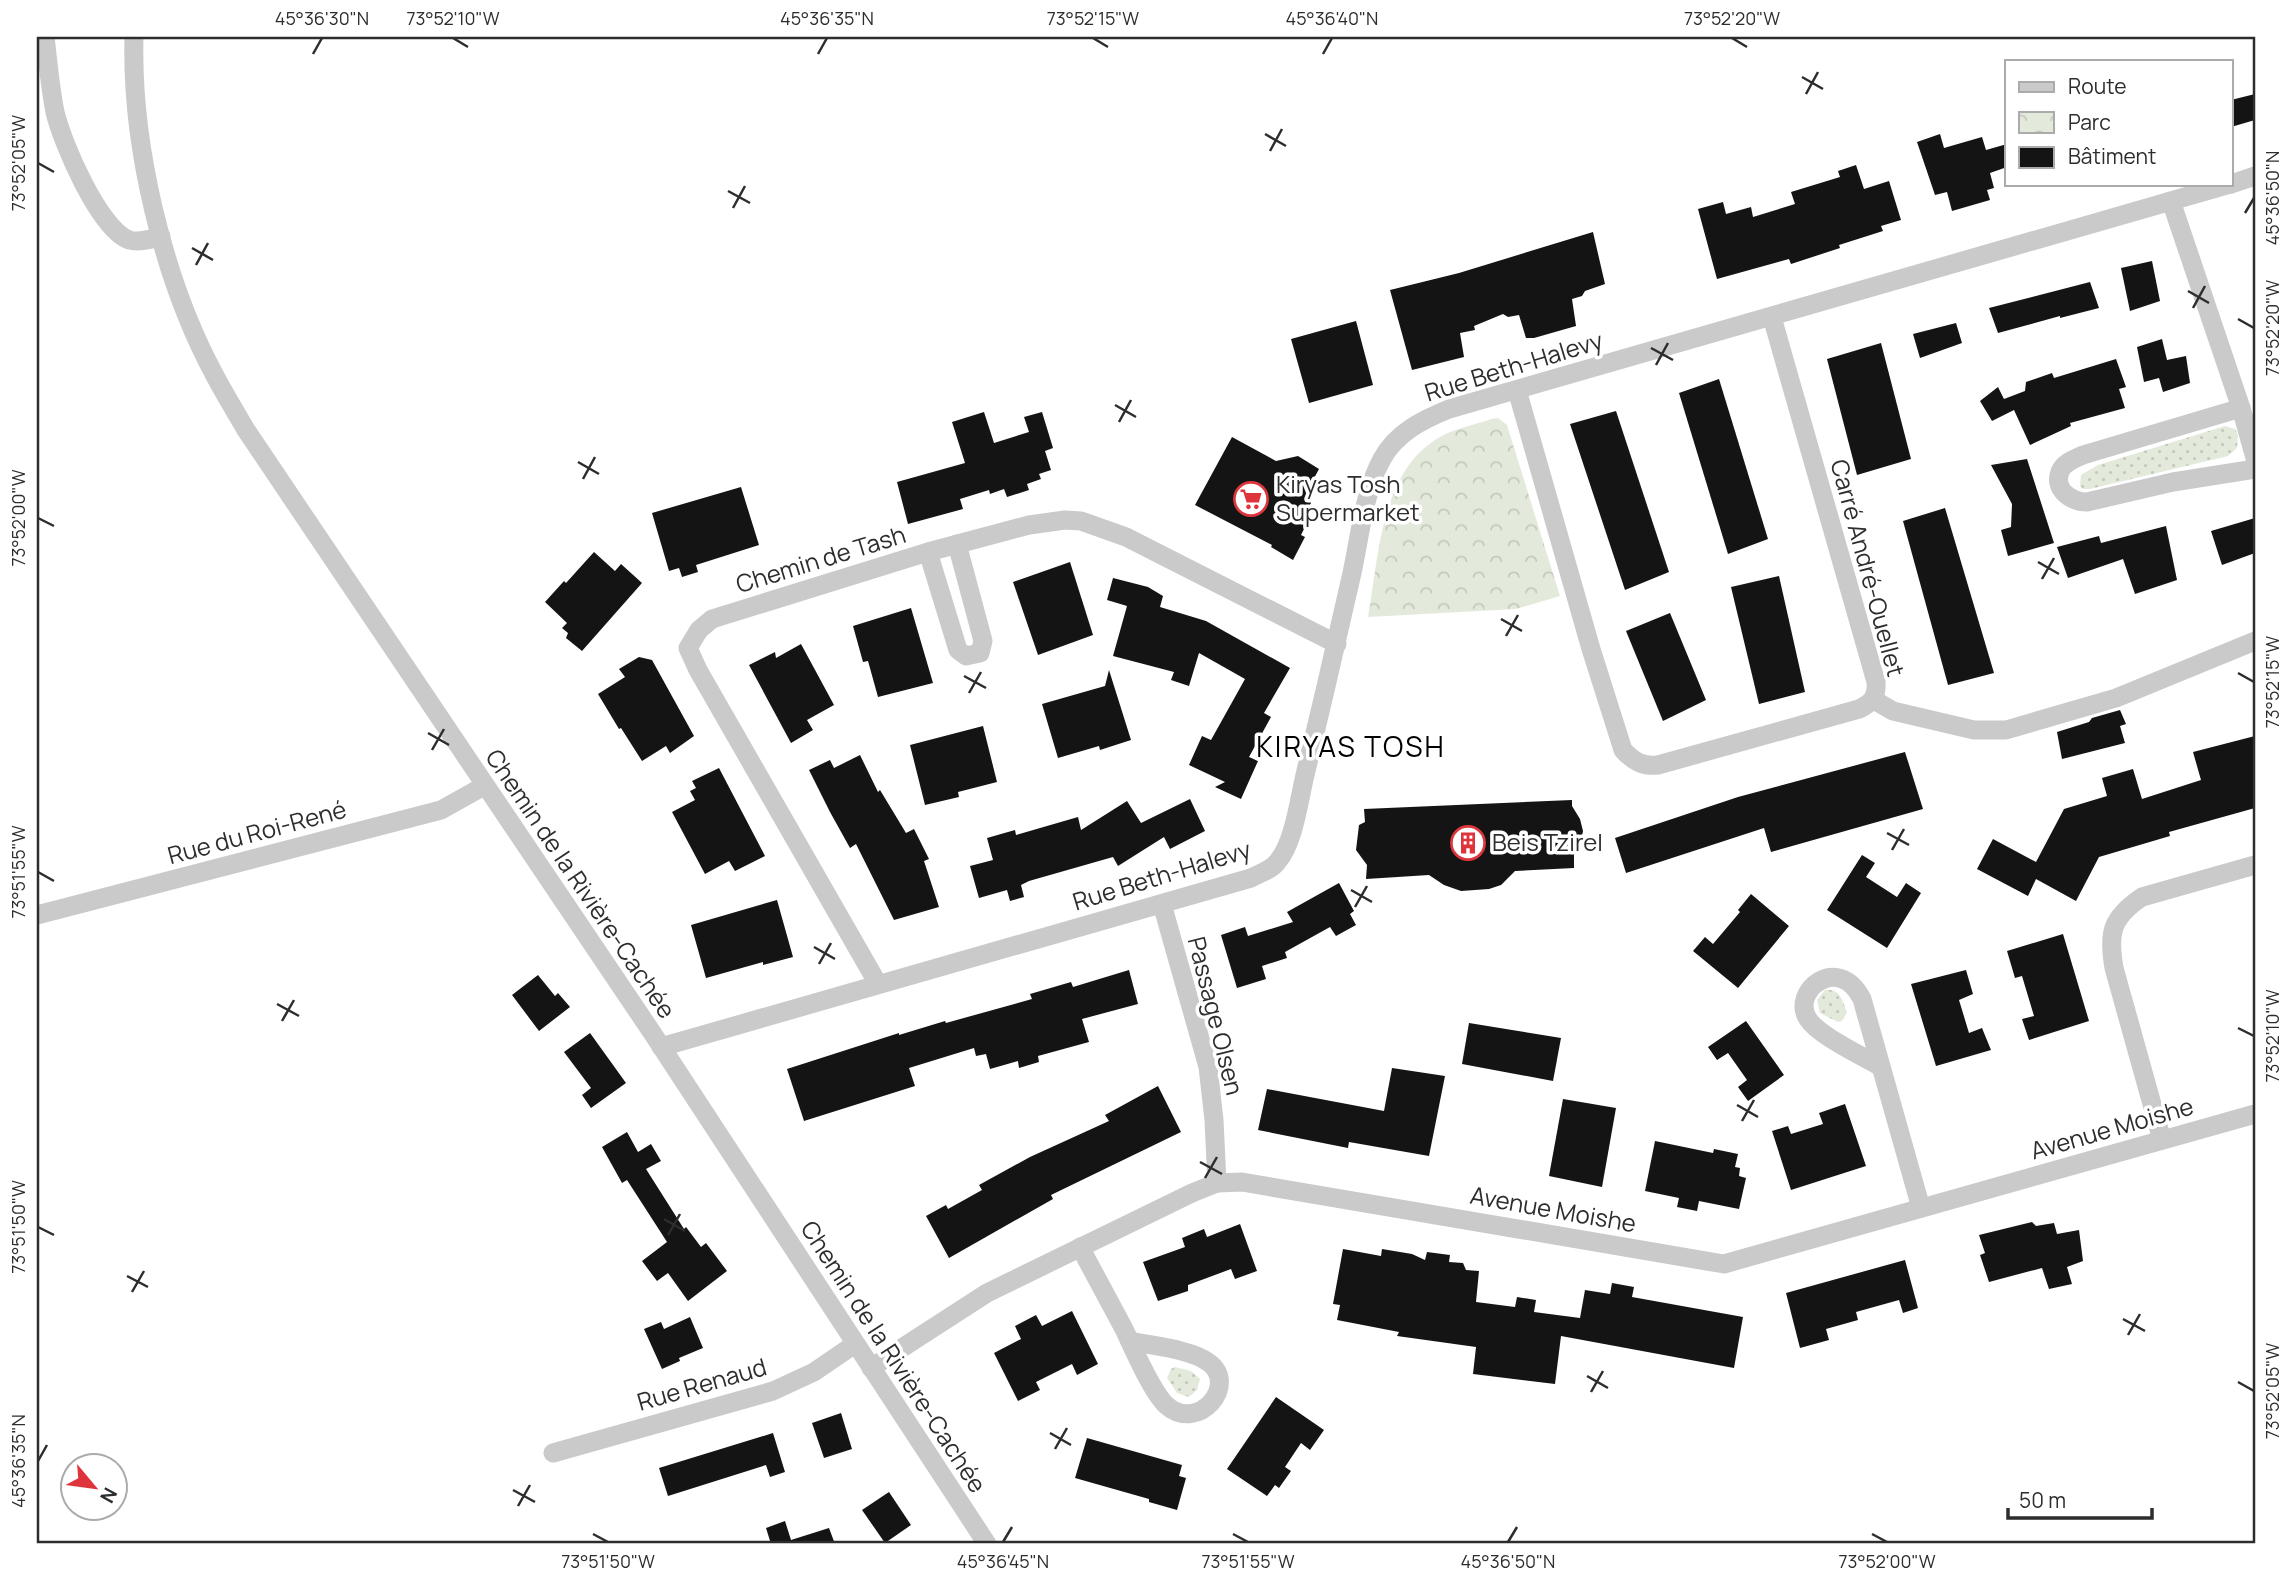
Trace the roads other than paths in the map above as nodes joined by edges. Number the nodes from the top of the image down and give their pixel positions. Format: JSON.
{"nodes":[{"id":1,"x":45,"y":37,"type":"edge"},
{"id":2,"x":134,"y":37,"type":"edge"},
{"id":3,"x":46,"y":112,"type":"edge"},
{"id":4,"x":2255,"y":176,"type":"edge"},
{"id":5,"x":2232,"y":183,"type":"edge"},
{"id":6,"x":2223,"y":186,"type":"edge"},
{"id":7,"x":2171,"y":201,"type":"junction"},
{"id":8,"x":161,"y":236,"type":"junction"},
{"id":9,"x":1772,"y":317,"type":"junction"},
{"id":10,"x":1517,"y":390,"type":"junction"},
{"id":11,"x":2241,"y":408,"type":"junction"},
{"id":12,"x":2255,"y":458,"type":"edge"},
{"id":13,"x":2255,"y":469,"type":"edge"},
{"id":14,"x":957,"y":544,"type":"junction"},
{"id":15,"x":928,"y":552,"type":"junction"},
{"id":16,"x":2255,"y":641,"type":"edge"},
{"id":17,"x":1337,"y":644,"type":"junction"},
{"id":18,"x":1874,"y":700,"type":"junction"},
{"id":19,"x":484,"y":786,"type":"junction"},
{"id":20,"x":2255,"y":865,"type":"edge"},
{"id":21,"x":1162,"y":904,"type":"junction"},
{"id":22,"x":37,"y":915,"type":"edge"},
{"id":23,"x":878,"y":984,"type":"junction"},
{"id":24,"x":661,"y":1047,"type":"junction"},
{"id":25,"x":1881,"y":1067,"type":"junction"},
{"id":26,"x":2255,"y":1114,"type":"edge"},
{"id":27,"x":2162,"y":1140,"type":"junction"},
{"id":28,"x":1217,"y":1183,"type":"junction"},
{"id":29,"x":1921,"y":1208,"type":"junction"},
{"id":30,"x":1080,"y":1247,"type":"junction"},
{"id":31,"x":1130,"y":1341,"type":"junction"},
{"id":32,"x":855,"y":1344,"type":"junction"},
{"id":33,"x":871,"y":1368,"type":"junction"},
{"id":34,"x":553,"y":1453,"type":"dead end"},
{"id":35,"x":987,"y":1544,"type":"edge"}],
"edges":[{"from":1,"to":3,"type":"street"},
{"from":2,"to":8,"type":"street","name":"Chemin de la Rivière-Cachée"},
{"from":3,"to":8,"type":"street"},
{"from":4,"to":5,"type":"street","name":"Rue Beth-Halevy"},
{"from":6,"to":7,"type":"street","name":"Rue Beth-Halevy"},
{"from":7,"to":9,"type":"street","name":"Rue Beth-Halevy"},
{"from":7,"to":11,"type":"street"},
{"from":8,"to":19,"type":"street","name":"Chemin de la Rivière-Cachée"},
{"from":9,"to":10,"type":"street","name":"Rue Beth-Halevy"},
{"from":9,"to":18,"type":"street","name":"Carré André-Ouellet"},
{"from":10,"to":17,"type":"street","name":"Rue Beth-Halevy"},
{"from":10,"to":18,"type":"street","name":"Carré André-Ouellet"},
{"from":11,"to":12,"type":"street"},
{"from":11,"to":13,"type":"street"},
{"from":14,"to":15,"type":"street","name":"Chemin de Tash"},
{"from":14,"to":15,"type":"street"},
{"from":14,"to":17,"type":"street","name":"Chemin de Tash"},
{"from":15,"to":23,"type":"street","name":"Chemin de Tash"},
{"from":16,"to":18,"type":"street"},
{"from":17,"to":21,"type":"street","name":"Rue Beth-Halevy"},
{"from":19,"to":22,"type":"street","name":"Rue du Roi-René"},
{"from":19,"to":24,"type":"street","name":"Chemin de la Rivière-Cachée"},
{"from":20,"to":27,"type":"street"},
{"from":21,"to":23,"type":"street","name":"Rue Beth-Halevy"},
{"from":21,"to":28,"type":"street","name":"Passage Olsen"},
{"from":23,"to":24,"type":"street","name":"Rue Beth-Halevy"},
{"from":24,"to":32,"type":"street","name":"Chemin de la Rivière-Cachée"},
{"from":25,"to":25,"type":"street"},
{"from":25,"to":29,"type":"street"},
{"from":26,"to":27,"type":"street","name":"Avenue Moishe"},
{"from":27,"to":29,"type":"street","name":"Avenue Moishe"},
{"from":28,"to":29,"type":"street","name":"Avenue Moishe"},
{"from":28,"to":30,"type":"street","name":"Avenue Moishe"},
{"from":30,"to":31,"type":"street"},
{"from":30,"to":33,"type":"street","name":"Avenue Moishe"},
{"from":31,"to":31,"type":"street"},
{"from":32,"to":33,"type":"street","name":"Chemin de la Rivière-Cachée"},
{"from":32,"to":34,"type":"street","name":"Rue Renaud"},
{"from":33,"to":35,"type":"street","name":"Chemin de la Rivière-Cachée"}]}
